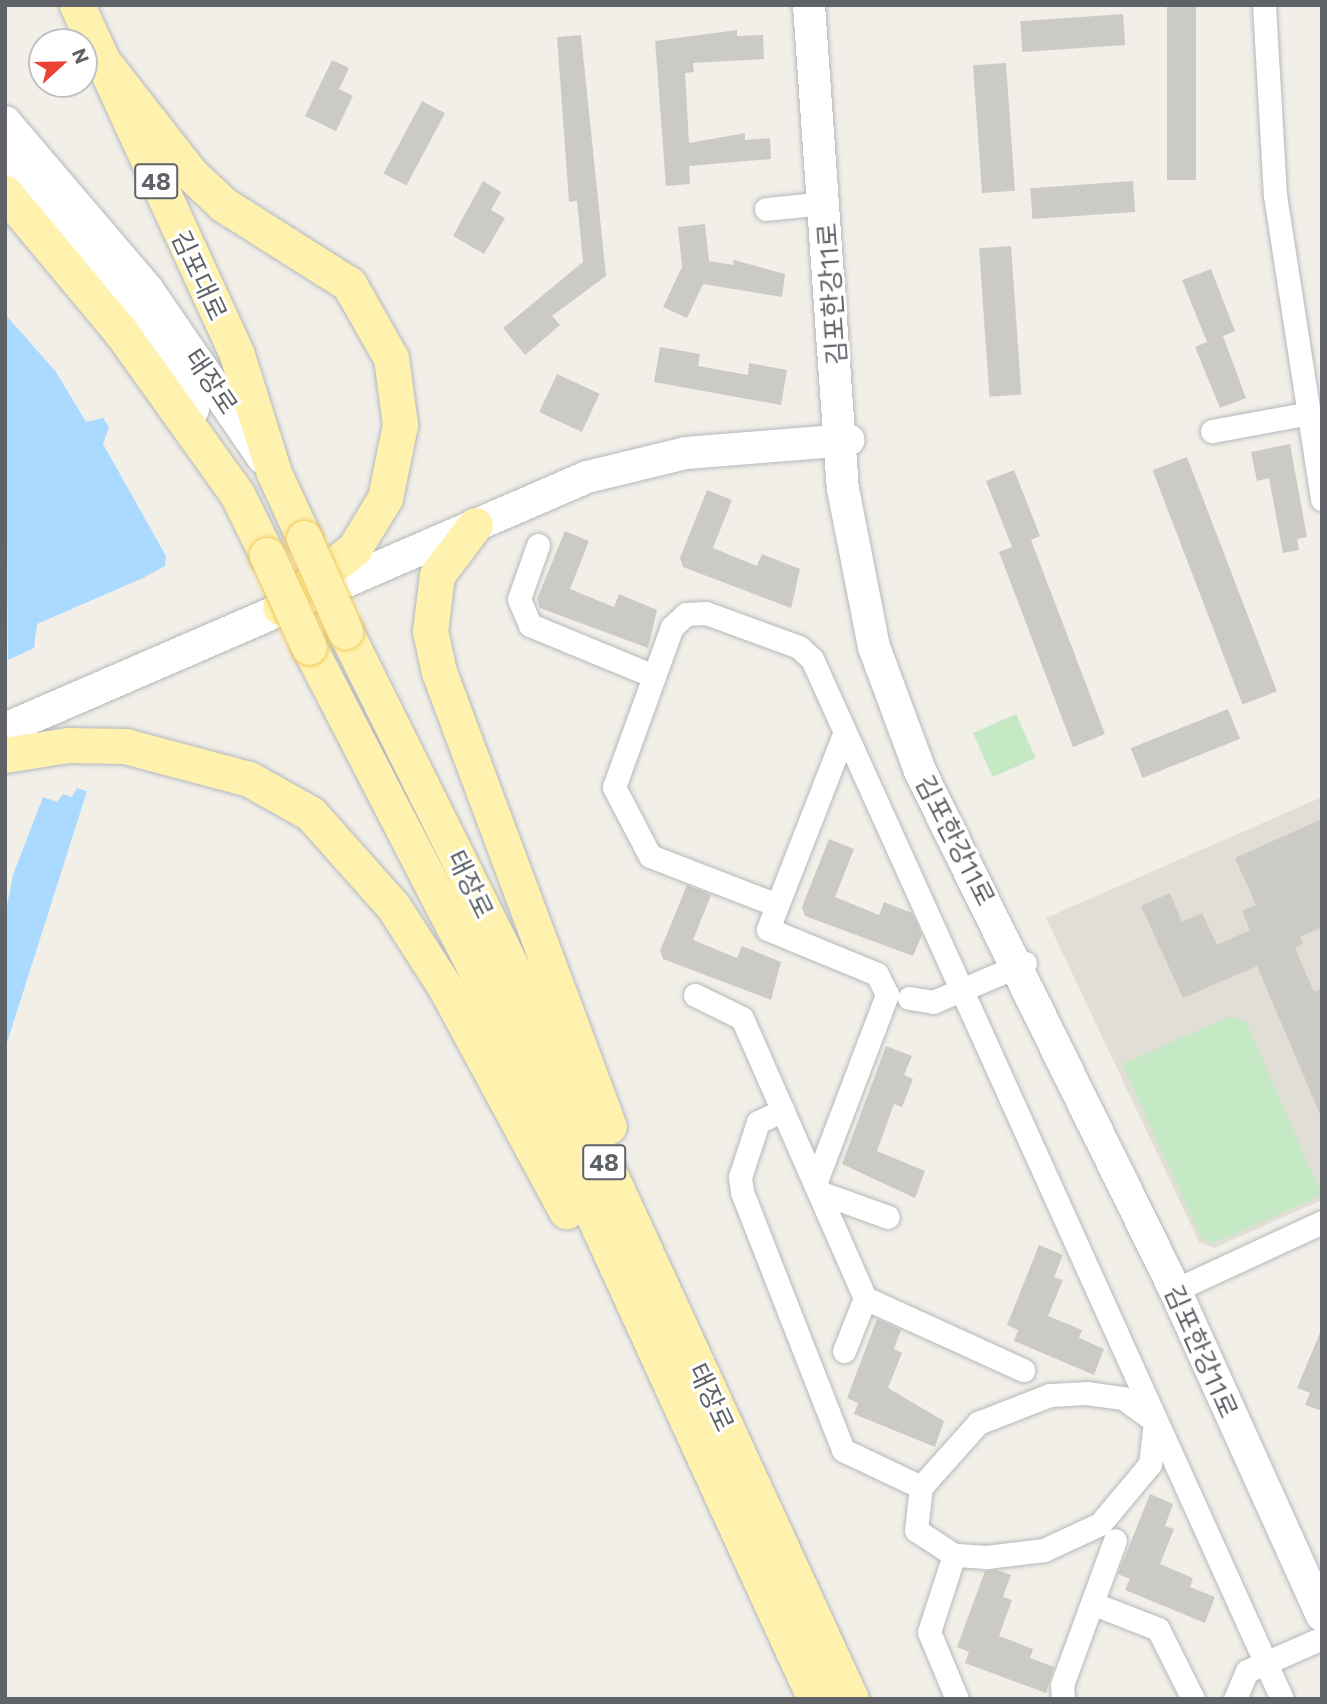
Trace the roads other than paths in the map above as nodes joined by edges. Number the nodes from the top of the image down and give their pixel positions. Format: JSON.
{"nodes":[{"id":1,"x":77,"y":5,"type":"edge"},
{"id":2,"x":809,"y":5,"type":"edge"},
{"id":3,"x":815,"y":5,"type":"edge"},
{"id":4,"x":1264,"y":5,"type":"edge"},
{"id":5,"x":87,"y":28,"type":"edge"},
{"id":6,"x":98,"y":55,"type":"joint"},
{"id":7,"x":5,"y":122,"type":"edge"},
{"id":8,"x":5,"y":163,"type":"edge"},
{"id":9,"x":5,"y":193,"type":"edge"},
{"id":10,"x":825,"y":203,"type":"junction"},
{"id":11,"x":766,"y":209,"type":"dead end"},
{"id":12,"x":1305,"y":414,"type":"junction"},
{"id":13,"x":1212,"y":431,"type":"dead end"},
{"id":14,"x":844,"y":440,"type":"junction"},
{"id":15,"x":274,"y":473,"type":"junction"},
{"id":16,"x":237,"y":494,"type":"junction"},
{"id":17,"x":1322,"y":499,"type":"edge"},
{"id":18,"x":475,"y":525,"type":"junction"},
{"id":19,"x":538,"y":545,"type":"dead end"},
{"id":20,"x":280,"y":607,"type":"junction"},
{"id":21,"x":654,"y":676,"type":"junction"},
{"id":22,"x":5,"y":729,"type":"edge"},
{"id":23,"x":844,"y":734,"type":"junction"},
{"id":24,"x":5,"y":755,"type":"edge"},
{"id":25,"x":778,"y":905,"type":"junction"},
{"id":26,"x":1022,"y":964,"type":"junction"},
{"id":27,"x":959,"y":989,"type":"junction"},
{"id":28,"x":695,"y":995,"type":"dead end"},
{"id":29,"x":909,"y":998,"type":"dead end"},
{"id":30,"x":783,"y":1110,"type":"junction"},
{"id":31,"x":817,"y":1188,"type":"junction"},
{"id":32,"x":888,"y":1217,"type":"dead end"},
{"id":33,"x":1322,"y":1222,"type":"edge"},
{"id":34,"x":1178,"y":1288,"type":"junction"},
{"id":35,"x":865,"y":1298,"type":"junction"},
{"id":36,"x":668,"y":1301,"type":"junction"},
{"id":37,"x":844,"y":1351,"type":"dead end"},
{"id":38,"x":658,"y":1365,"type":"junction"},
{"id":39,"x":1023,"y":1370,"type":"dead end"},
{"id":40,"x":1155,"y":1421,"type":"junction"},
{"id":41,"x":921,"y":1487,"type":"junction"},
{"id":42,"x":1115,"y":1540,"type":"dead end"},
{"id":43,"x":954,"y":1555,"type":"junction"},
{"id":44,"x":1322,"y":1594,"type":"edge"},
{"id":45,"x":1094,"y":1604,"type":"junction"},
{"id":46,"x":1322,"y":1615,"type":"edge"},
{"id":47,"x":1322,"y":1638,"type":"edge"},
{"id":48,"x":1265,"y":1662,"type":"junction"},
{"id":49,"x":815,"y":1699,"type":"edge"},
{"id":50,"x":851,"y":1699,"type":"edge"},
{"id":51,"x":957,"y":1699,"type":"edge"},
{"id":52,"x":1063,"y":1699,"type":"edge"},
{"id":53,"x":1193,"y":1699,"type":"edge"},
{"id":54,"x":1235,"y":1699,"type":"edge"},
{"id":55,"x":1282,"y":1699,"type":"edge"}],
"edges":[{"from":1,"to":5,"type":"main road","name":"김포대로","number":"48"},
{"from":2,"to":10,"type":"street","name":"김포한강11로"},
{"from":3,"to":14,"type":"street","name":"김포한강11로"},
{"from":4,"to":12,"type":"street"},
{"from":6,"to":15,"type":"main road","name":"김포대로","number":"48"},
{"from":6,"to":20,"type":"main road"},
{"from":7,"to":15,"type":"street","name":"태장로"},
{"from":8,"to":16,"type":"street","name":"태장로"},
{"from":9,"to":16,"type":"main road","number":"48"},
{"from":10,"to":11,"type":"street"},
{"from":10,"to":14,"type":"street","name":"김포한강11로"},
{"from":12,"to":13,"type":"street"},
{"from":12,"to":17,"type":"street"},
{"from":14,"to":18,"type":"street"},
{"from":14,"to":26,"type":"street","name":"김포한강11로"},
{"from":15,"to":36,"type":"main road","name":"태장로","number":"48","bridge":true},
{"from":16,"to":38,"type":"main road","name":"태장로","number":"48","bridge":true},
{"from":18,"to":20,"type":"street"},
{"from":18,"to":36,"type":"main road"},
{"from":19,"to":21,"type":"street"},
{"from":20,"to":22,"type":"street"},
{"from":21,"to":23,"type":"street"},
{"from":21,"to":25,"type":"street"},
{"from":23,"to":25,"type":"street"},
{"from":23,"to":27,"type":"street"},
{"from":24,"to":38,"type":"main road"},
{"from":25,"to":31,"type":"street"},
{"from":26,"to":27,"type":"street"},
{"from":26,"to":34,"type":"street","name":"김포한강11로"},
{"from":27,"to":29,"type":"street"},
{"from":27,"to":40,"type":"street"},
{"from":28,"to":30,"type":"street"},
{"from":30,"to":31,"type":"street"},
{"from":30,"to":41,"type":"street"},
{"from":31,"to":32,"type":"street"},
{"from":31,"to":35,"type":"street"},
{"from":33,"to":34,"type":"street"},
{"from":34,"to":44,"type":"street","name":"김포한강11로"},
{"from":34,"to":46,"type":"street","name":"김포한강11로"},
{"from":35,"to":37,"type":"street"},
{"from":35,"to":39,"type":"street"},
{"from":36,"to":50,"type":"main road","name":"태장로","number":"48"},
{"from":38,"to":49,"type":"main road","name":"태장로","number":"48"},
{"from":40,"to":41,"type":"street"},
{"from":40,"to":43,"type":"street"},
{"from":40,"to":48,"type":"street"},
{"from":41,"to":43,"type":"street"},
{"from":42,"to":45,"type":"street"},
{"from":43,"to":51,"type":"street"},
{"from":45,"to":52,"type":"street"},
{"from":45,"to":53,"type":"street"},
{"from":47,"to":48,"type":"street"},
{"from":48,"to":54,"type":"street"},
{"from":48,"to":55,"type":"street"}]}
